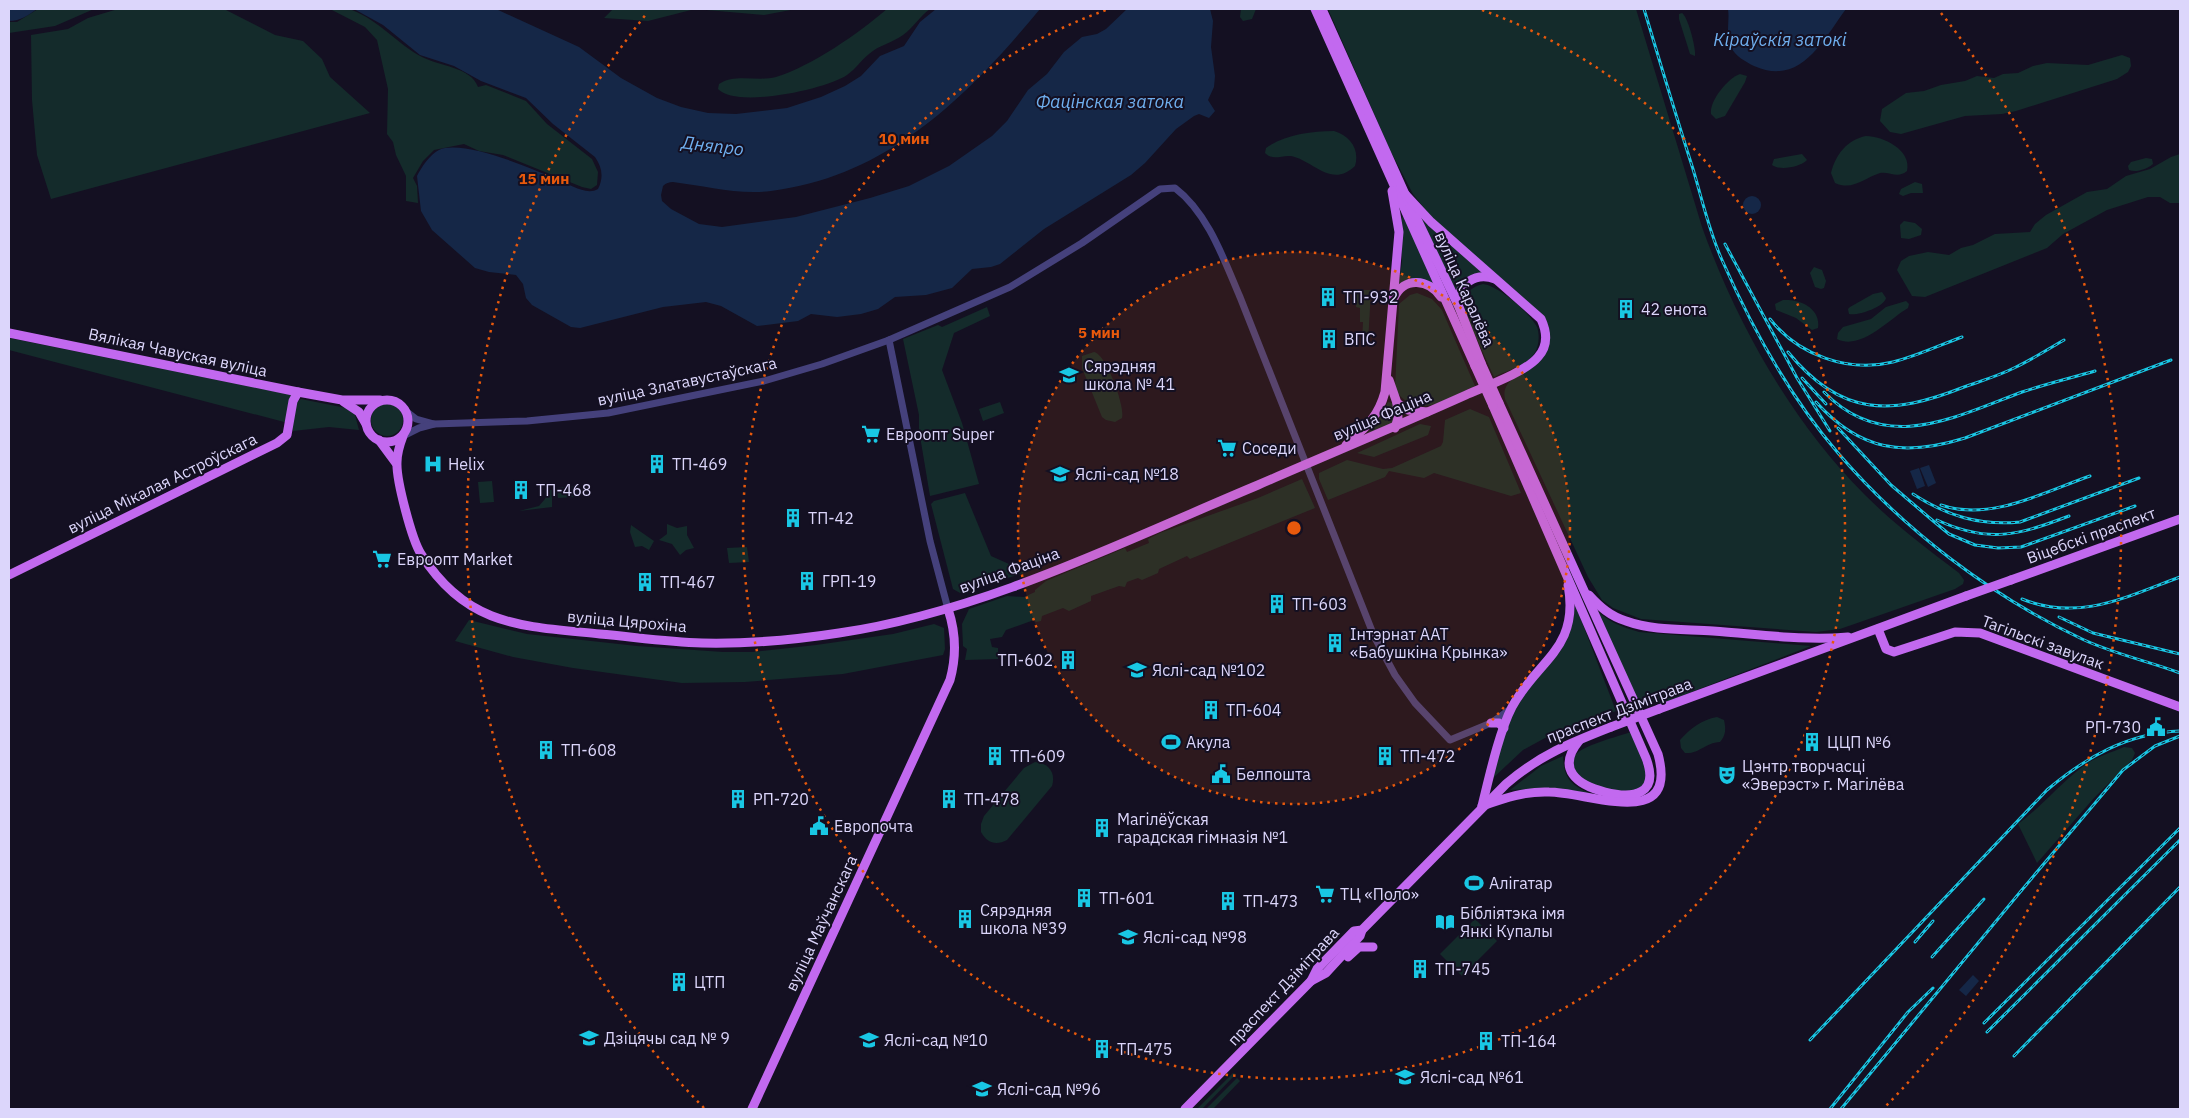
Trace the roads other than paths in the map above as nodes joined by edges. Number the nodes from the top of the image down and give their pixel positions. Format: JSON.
{"nodes":[{"id":1,"x":1315,"y":9,"type":"edge"},
{"id":2,"x":1322,"y":9,"type":"edge"},
{"id":3,"x":1391,"y":179,"type":"junction"},
{"id":4,"x":1405,"y":194,"type":"junction"},
{"id":5,"x":1499,"y":281,"type":"junction"},
{"id":6,"x":1392,"y":305,"type":"junction"},
{"id":7,"x":1459,"y":307,"type":"junction"},
{"id":8,"x":1450,"y":312,"type":"junction"},
{"id":9,"x":9,"y":333,"type":"edge"},
{"id":10,"x":889,"y":340,"type":"junction"},
{"id":11,"x":1478,"y":365,"type":"junction"},
{"id":12,"x":1388,"y":375,"type":"junction"},
{"id":13,"x":298,"y":392,"type":"junction"},
{"id":14,"x":342,"y":400,"type":"junction"},
{"id":15,"x":380,"y":400,"type":"junction"},
{"id":16,"x":1397,"y":403,"type":"junction"},
{"id":17,"x":1496,"y":404,"type":"junction"},
{"id":18,"x":407,"y":412,"type":"junction"},
{"id":19,"x":1427,"y":412,"type":"junction"},
{"id":20,"x":366,"y":424,"type":"junction"},
{"id":21,"x":434,"y":424,"type":"junction"},
{"id":22,"x":1395,"y":428,"type":"junction"},
{"id":23,"x":403,"y":436,"type":"junction"},
{"id":24,"x":379,"y":440,"type":"junction"},
{"id":25,"x":1340,"y":450,"type":"junction"},
{"id":26,"x":396,"y":463,"type":"junction"},
{"id":27,"x":1306,"y":464,"type":"junction"},
{"id":28,"x":2180,"y":518,"type":"edge"},
{"id":29,"x":1566,"y":572,"type":"junction"},
{"id":30,"x":9,"y":575,"type":"edge"},
{"id":31,"x":2011,"y":580,"type":"joint"},
{"id":32,"x":1579,"y":582,"type":"junction"},
{"id":33,"x":948,"y":609,"type":"junction"},
{"id":34,"x":1878,"y":629,"type":"junction"},
{"id":35,"x":1860,"y":636,"type":"junction"},
{"id":36,"x":1626,"y":684,"type":"junction"},
{"id":37,"x":1615,"y":688,"type":"junction"},
{"id":38,"x":1512,"y":708,"type":"junction"},
{"id":39,"x":2180,"y":708,"type":"edge"},
{"id":40,"x":1490,"y":723,"type":"junction"},
{"id":41,"x":1504,"y":728,"type":"junction"},
{"id":42,"x":1580,"y":739,"type":"junction"},
{"id":43,"x":1482,"y":806,"type":"junction"},
{"id":44,"x":1362,"y":930,"type":"junction"},
{"id":45,"x":1372,"y":947,"type":"dead end"},
{"id":46,"x":1326,"y":973,"type":"junction"},
{"id":47,"x":1311,"y":982,"type":"junction"},
{"id":48,"x":752,"y":1109,"type":"edge"},
{"id":49,"x":1185,"y":1109,"type":"edge"}],
"edges":[{"from":1,"to":3,"type":"main road","name":"вуліца Каралёва"},
{"from":2,"to":4,"type":"main road","name":"вуліца Каралёва"},
{"from":3,"to":6,"type":"main road"},
{"from":3,"to":8,"type":"main road","name":"вуліца Каралёва"},
{"from":4,"to":5,"type":"main road"},
{"from":4,"to":7,"type":"main road","name":"вуліца Каралёва"},
{"from":5,"to":7,"type":"main road"},
{"from":5,"to":19,"type":"main road","name":"вуліца Фаціна"},
{"from":6,"to":8,"type":"main road"},
{"from":6,"to":12,"type":"main road"},
{"from":7,"to":11,"type":"main road","name":"вуліца Каралёва"},
{"from":8,"to":11,"type":"main road","name":"вуліца Каралёва"},
{"from":9,"to":13,"type":"main road","name":"Вялікая Чавуская вуліца"},
{"from":10,"to":21,"type":"street","name":"вуліца Златавустаўскага"},
{"from":10,"to":27,"type":"street"},
{"from":10,"to":33,"type":"street","name":"вуліца Фаціна"},
{"from":11,"to":17,"type":"main road","name":"вуліца Каралёва","bridge":true},
{"from":12,"to":16,"type":"main road"},
{"from":12,"to":25,"type":"main road"},
{"from":13,"to":14,"type":"main road","name":"Вялікая Чавуская вуліца"},
{"from":13,"to":30,"type":"main road","name":"вуліца Мікалая Астроўскага"},
{"from":14,"to":15,"type":"main road","name":"Вялікая Чавуская вуліца"},
{"from":14,"to":20,"type":"main road"},
{"from":15,"to":18,"type":"main road"},
{"from":15,"to":20,"type":"main road"},
{"from":16,"to":19,"type":"main road"},
{"from":16,"to":22,"type":"main road"},
{"from":17,"to":29,"type":"main road","name":"вуліца Каралёва"},
{"from":17,"to":32,"type":"main road","name":"вуліца Каралёва"},
{"from":18,"to":21,"type":"street"},
{"from":18,"to":23,"type":"main road"},
{"from":19,"to":22,"type":"main road","name":"вуліца Фаціна"},
{"from":20,"to":24,"type":"main road"},
{"from":21,"to":23,"type":"street"},
{"from":22,"to":25,"type":"main road","name":"вуліца Фаціна"},
{"from":23,"to":24,"type":"main road"},
{"from":23,"to":26,"type":"main road","name":"вуліца Цярохіна"},
{"from":24,"to":26,"type":"main road","name":"вуліца Цярохіна"},
{"from":25,"to":27,"type":"main road","name":"вуліца Фаціна"},
{"from":26,"to":33,"type":"main road","name":"вуліца Цярохіна"},
{"from":27,"to":33,"type":"main road","name":"вуліца Фаціна"},
{"from":27,"to":40,"type":"street"},
{"from":28,"to":31,"type":"main road","name":"Віцебскі праспект"},
{"from":29,"to":37,"type":"main road","name":"вуліца Каралёва"},
{"from":29,"to":38,"type":"main road"},
{"from":31,"to":34,"type":"main road","name":"праспект Дзімітрава","bridge":true},
{"from":32,"to":35,"type":"main road"},
{"from":32,"to":36,"type":"main road","name":"вуліца Каралёва"},
{"from":33,"to":48,"type":"main road","name":"вуліца Маўчанскага"},
{"from":34,"to":35,"type":"main road","name":"праспект Дзімітрава"},
{"from":34,"to":39,"type":"main road","name":"Тагільскі завулак"},
{"from":35,"to":42,"type":"main road","name":"праспект Дзімітрава","bridge":true},
{"from":36,"to":37,"type":"main road"},
{"from":36,"to":43,"type":"main road","name":"вуліца Каралёва"},
{"from":37,"to":42,"type":"main road","name":"вуліца Каралёва"},
{"from":38,"to":40,"type":"street"},
{"from":38,"to":41,"type":"main road"},
{"from":40,"to":41,"type":"main road"},
{"from":41,"to":43,"type":"main road"},
{"from":42,"to":43,"type":"main road","name":"праспект Дзімітрава"},
{"from":43,"to":44,"type":"main road","name":"праспект Дзімітрава"},
{"from":44,"to":46,"type":"main road"},
{"from":44,"to":47,"type":"main road","name":"праспект Дзімітрава"},
{"from":45,"to":46,"type":"main road"},
{"from":46,"to":47,"type":"main road"},
{"from":47,"to":49,"type":"main road","name":"праспект Дзімітрава"}]}
